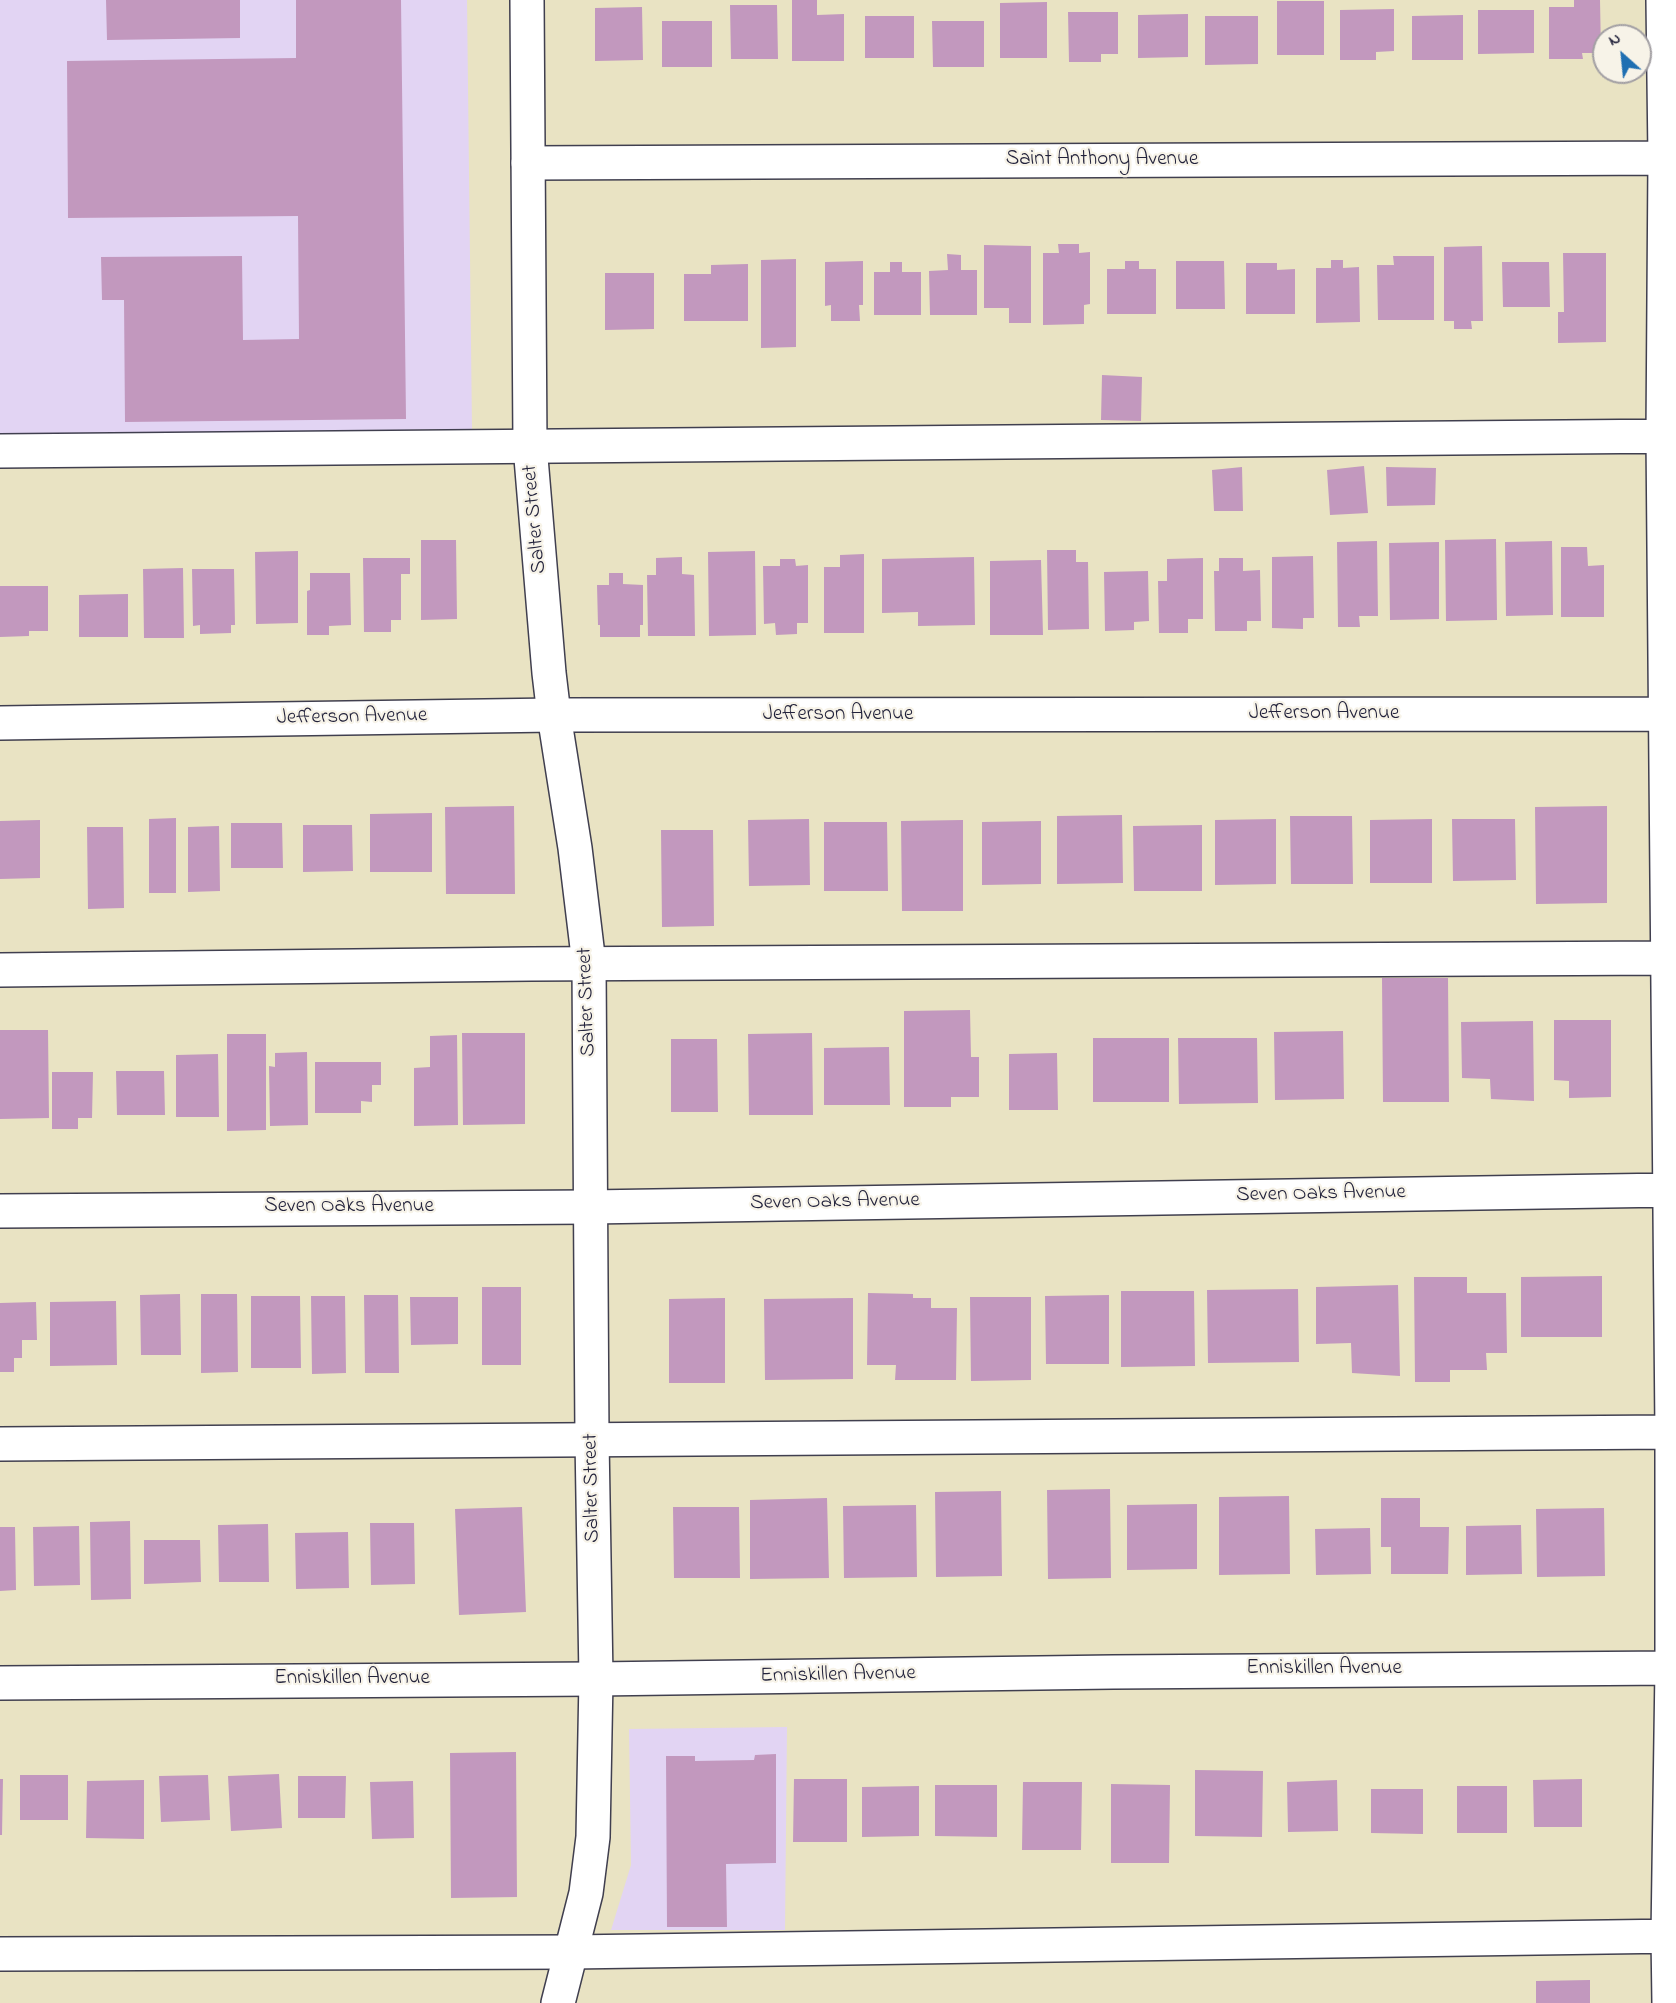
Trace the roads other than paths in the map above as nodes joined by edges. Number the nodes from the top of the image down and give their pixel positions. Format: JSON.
{"nodes":[{"id":1,"x":527,"y":0,"type":"edge"},
{"id":2,"x":1663,"y":0,"type":"edge"},
{"id":3,"x":1670,"y":158,"type":"edge"},
{"id":4,"x":528,"y":163,"type":"junction"},
{"id":5,"x":1669,"y":436,"type":"edge"},
{"id":6,"x":530,"y":446,"type":"junction"},
{"id":7,"x":0,"y":451,"type":"edge"},
{"id":8,"x":1671,"y":714,"type":"edge"},
{"id":9,"x":554,"y":715,"type":"junction"},
{"id":10,"x":0,"y":723,"type":"edge"},
{"id":11,"x":1668,"y":958,"type":"junction"},
{"id":12,"x":589,"y":964,"type":"junction"},
{"id":13,"x":0,"y":970,"type":"edge"},
{"id":14,"x":1670,"y":1190,"type":"junction"},
{"id":15,"x":590,"y":1207,"type":"junction"},
{"id":16,"x":0,"y":1211,"type":"edge"},
{"id":17,"x":1672,"y":1432,"type":"junction"},
{"id":18,"x":592,"y":1439,"type":"junction"},
{"id":19,"x":0,"y":1444,"type":"edge"},
{"id":20,"x":1674,"y":1668,"type":"edge"},
{"id":21,"x":596,"y":1679,"type":"junction"},
{"id":22,"x":0,"y":1683,"type":"edge"},
{"id":23,"x":1672,"y":1936,"type":"edge"},
{"id":24,"x":571,"y":1952,"type":"junction"},
{"id":25,"x":0,"y":1954,"type":"edge"},
{"id":26,"x":558,"y":2003,"type":"edge"},
{"id":27,"x":1669,"y":2003,"type":"edge"}],
"edges":[{"from":1,"to":4,"type":"street","name":"Salter Street"},
{"from":2,"to":3,"type":"street"},
{"from":3,"to":4,"type":"street","name":"Saint Anthony Avenue"},
{"from":3,"to":5,"type":"street"},
{"from":4,"to":6,"type":"street","name":"Salter Street"},
{"from":5,"to":6,"type":"street"},
{"from":5,"to":8,"type":"street"},
{"from":6,"to":7,"type":"street"},
{"from":6,"to":9,"type":"street","name":"Salter Street"},
{"from":8,"to":9,"type":"street","name":"Jefferson Avenue"},
{"from":8,"to":11,"type":"street"},
{"from":9,"to":10,"type":"street","name":"Jefferson Avenue"},
{"from":9,"to":12,"type":"street","name":"Salter Street"},
{"from":11,"to":12,"type":"street"},
{"from":11,"to":14,"type":"street"},
{"from":12,"to":13,"type":"street"},
{"from":12,"to":15,"type":"street","name":"Salter Street"},
{"from":14,"to":15,"type":"street","name":"Seven Oaks Avenue"},
{"from":14,"to":17,"type":"street"},
{"from":15,"to":16,"type":"street","name":"Seven Oaks Avenue"},
{"from":15,"to":18,"type":"street","name":"Salter Street"},
{"from":17,"to":18,"type":"street"},
{"from":17,"to":20,"type":"street"},
{"from":18,"to":19,"type":"street"},
{"from":18,"to":21,"type":"street","name":"Salter Street"},
{"from":20,"to":21,"type":"street","name":"Enniskillen Avenue"},
{"from":20,"to":23,"type":"street"},
{"from":21,"to":22,"type":"street","name":"Enniskillen Avenue"},
{"from":21,"to":24,"type":"street","name":"Salter Street"},
{"from":23,"to":24,"type":"street"},
{"from":23,"to":27,"type":"street"},
{"from":24,"to":25,"type":"street"},
{"from":24,"to":26,"type":"street","name":"Salter Street"}]}
